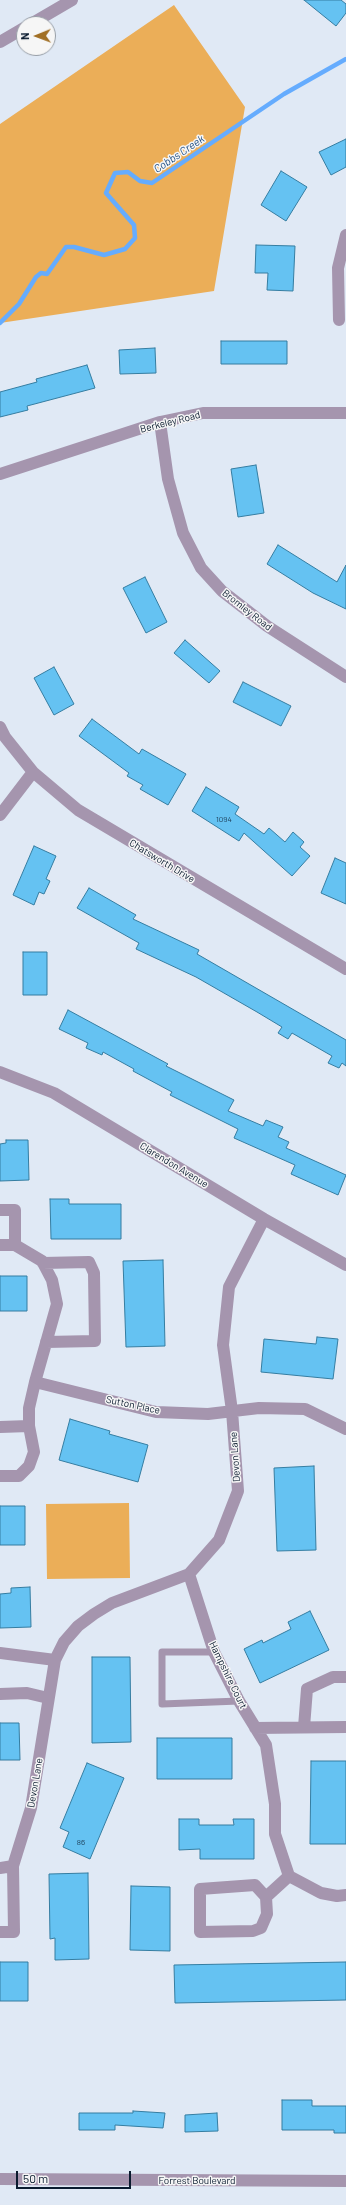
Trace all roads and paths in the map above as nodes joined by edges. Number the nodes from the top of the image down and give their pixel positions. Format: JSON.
{"nodes":[{"id":1,"x":72,"y":0,"type":"edge"},
{"id":2,"x":45,"y":16,"type":"edge"},
{"id":3,"x":16,"y":33,"type":"edge"},
{"id":4,"x":0,"y":42,"type":"edge"},
{"id":5,"x":346,"y":235,"type":"edge"},
{"id":6,"x":339,"y":320,"type":"dead end"},
{"id":7,"x":346,"y":413,"type":"edge"},
{"id":8,"x":160,"y":422,"type":"junction"},
{"id":9,"x":0,"y":474,"type":"edge"},
{"id":10,"x":346,"y":677,"type":"edge"},
{"id":11,"x":0,"y":728,"type":"edge"},
{"id":12,"x":33,"y":772,"type":"junction"},
{"id":13,"x":0,"y":815,"type":"edge"},
{"id":14,"x":346,"y":969,"type":"edge"},
{"id":15,"x":0,"y":1072,"type":"edge"},
{"id":16,"x":0,"y":1210,"type":"edge"},
{"id":17,"x":264,"y":1219,"type":"junction"},
{"id":18,"x":0,"y":1245,"type":"edge"},
{"id":19,"x":15,"y":1245,"type":"junction"},
{"id":20,"x":43,"y":1263,"type":"junction"},
{"id":21,"x":346,"y":1265,"type":"edge"},
{"id":22,"x":46,"y":1342,"type":"junction"},
{"id":23,"x":35,"y":1382,"type":"junction"},
{"id":24,"x":232,"y":1411,"type":"junction"},
{"id":25,"x":29,"y":1426,"type":"junction"},
{"id":26,"x":0,"y":1427,"type":"edge"},
{"id":27,"x":346,"y":1429,"type":"edge"},
{"id":28,"x":0,"y":1476,"type":"edge"},
{"id":29,"x":189,"y":1574,"type":"junction"},
{"id":30,"x":214,"y":1652,"type":"junction"},
{"id":31,"x":0,"y":1653,"type":"edge"},
{"id":32,"x":55,"y":1660,"type":"junction"},
{"id":33,"x":346,"y":1677,"type":"edge"},
{"id":34,"x":0,"y":1694,"type":"edge"},
{"id":35,"x":48,"y":1698,"type":"junction"},
{"id":36,"x":239,"y":1701,"type":"junction"},
{"id":37,"x":346,"y":1727,"type":"edge"},
{"id":38,"x":255,"y":1728,"type":"junction"},
{"id":39,"x":304,"y":1728,"type":"junction"},
{"id":40,"x":13,"y":1866,"type":"junction"},
{"id":41,"x":0,"y":1868,"type":"edge"},
{"id":42,"x":289,"y":1876,"type":"junction"},
{"id":43,"x":346,"y":1895,"type":"edge"},
{"id":44,"x":266,"y":1897,"type":"junction"},
{"id":45,"x":0,"y":1932,"type":"edge"},
{"id":46,"x":0,"y":2180,"type":"edge"},
{"id":47,"x":346,"y":2181,"type":"edge"}],
"edges":[{"from":1,"to":2,"type":"street"},
{"from":3,"to":4,"type":"street"},
{"from":5,"to":6,"type":"street"},
{"from":7,"to":8,"type":"street","name":"Berkeley Road"},
{"from":8,"to":9,"type":"street","name":"Berkeley Road"},
{"from":8,"to":10,"type":"street","name":"Bromley Road"},
{"from":11,"to":12,"type":"street","name":"Chatsworth Drive"},
{"from":12,"to":13,"type":"street"},
{"from":12,"to":14,"type":"street","name":"Chatsworth Drive"},
{"from":15,"to":17,"type":"street","name":"Clarendon Avenue"},
{"from":16,"to":19,"type":"street"},
{"from":17,"to":21,"type":"street","name":"Clarendon Avenue"},
{"from":17,"to":24,"type":"street","name":"Devon Lane"},
{"from":18,"to":19,"type":"street"},
{"from":19,"to":20,"type":"street"},
{"from":20,"to":22,"type":"street"},
{"from":20,"to":22,"type":"street"},
{"from":22,"to":23,"type":"street"},
{"from":23,"to":24,"type":"street","name":"Sutton Place"},
{"from":23,"to":25,"type":"street"},
{"from":24,"to":27,"type":"street","name":"Sutton Place"},
{"from":24,"to":29,"type":"street","name":"Devon Lane"},
{"from":25,"to":26,"type":"street"},
{"from":25,"to":28,"type":"street"},
{"from":29,"to":30,"type":"street","name":"Hampshire Court"},
{"from":29,"to":32,"type":"street","name":"Devon Lane"},
{"from":30,"to":36,"type":"street","name":"Hampshire Court"},
{"from":30,"to":36,"type":"lane"},
{"from":31,"to":32,"type":"street"},
{"from":32,"to":35,"type":"street","name":"Devon Lane"},
{"from":33,"to":39,"type":"street"},
{"from":34,"to":35,"type":"street"},
{"from":35,"to":40,"type":"street","name":"Devon Lane"},
{"from":36,"to":38,"type":"street","name":"Hampshire Court"},
{"from":37,"to":39,"type":"street"},
{"from":38,"to":39,"type":"street"},
{"from":38,"to":42,"type":"street","name":"Hampshire Court"},
{"from":40,"to":41,"type":"street"},
{"from":40,"to":45,"type":"street","name":"Devon Lane"},
{"from":42,"to":43,"type":"street"},
{"from":42,"to":44,"type":"street"},
{"from":44,"to":44,"type":"street"},
{"from":46,"to":47,"type":"street","name":"Forrest Boulevard"}]}
